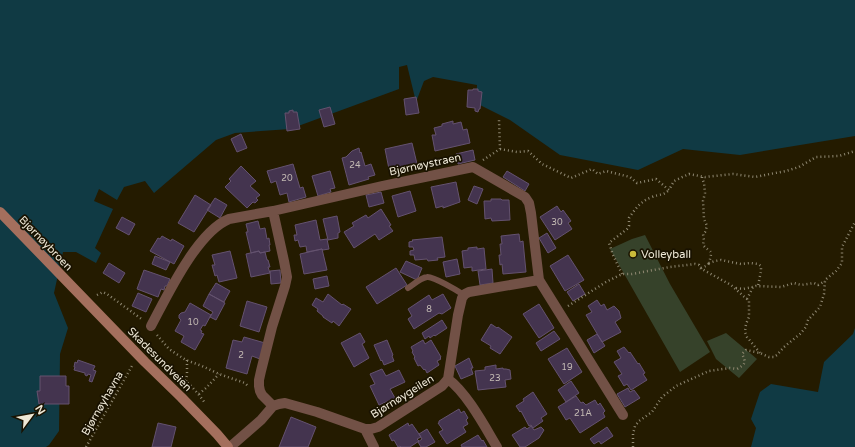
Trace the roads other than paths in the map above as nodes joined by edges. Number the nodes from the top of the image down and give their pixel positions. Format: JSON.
{"nodes":[{"id":1,"x":273,"y":211,"type":"junction"},
{"id":2,"x":0,"y":212,"type":"edge"},
{"id":3,"x":539,"y":280,"type":"junction"},
{"id":4,"x":408,"y":288,"type":"dead end"},
{"id":5,"x":75,"y":290,"type":"joint"},
{"id":6,"x":464,"y":296,"type":"junction"},
{"id":7,"x":151,"y":326,"type":"road end"},
{"id":8,"x":448,"y":379,"type":"junction"},
{"id":9,"x":273,"y":406,"type":"junction"},
{"id":10,"x":624,"y":415,"type":"dead end"},
{"id":11,"x":366,"y":429,"type":"junction"},
{"id":12,"x":229,"y":447,"type":"edge"},
{"id":13,"x":374,"y":447,"type":"edge"},
{"id":14,"x":497,"y":447,"type":"edge"}],
"edges":[{"from":1,"to":3,"type":"street","name":"Bjørnøystraen"},
{"from":1,"to":7,"type":"street","name":"Bjørnøystraen"},
{"from":1,"to":9,"type":"street"},
{"from":2,"to":5,"type":"street","name":"Bjørnøybroen"},
{"from":3,"to":6,"type":"street"},
{"from":3,"to":10,"type":"street","name":"Bjørnøystraen"},
{"from":4,"to":6,"type":"lane"},
{"from":5,"to":12,"type":"street","name":"Skadesundveien"},
{"from":6,"to":8,"type":"street","name":"Bjørnøygeilen"},
{"from":8,"to":11,"type":"street","name":"Bjørnøygeilen"},
{"from":8,"to":14,"type":"street","name":"Bjørnøygeilen"},
{"from":9,"to":11,"type":"street","name":"Bjørnøygeilen"},
{"from":9,"to":12,"type":"street"},
{"from":11,"to":13,"type":"street","name":"Bjørnøygeilen"}]}
